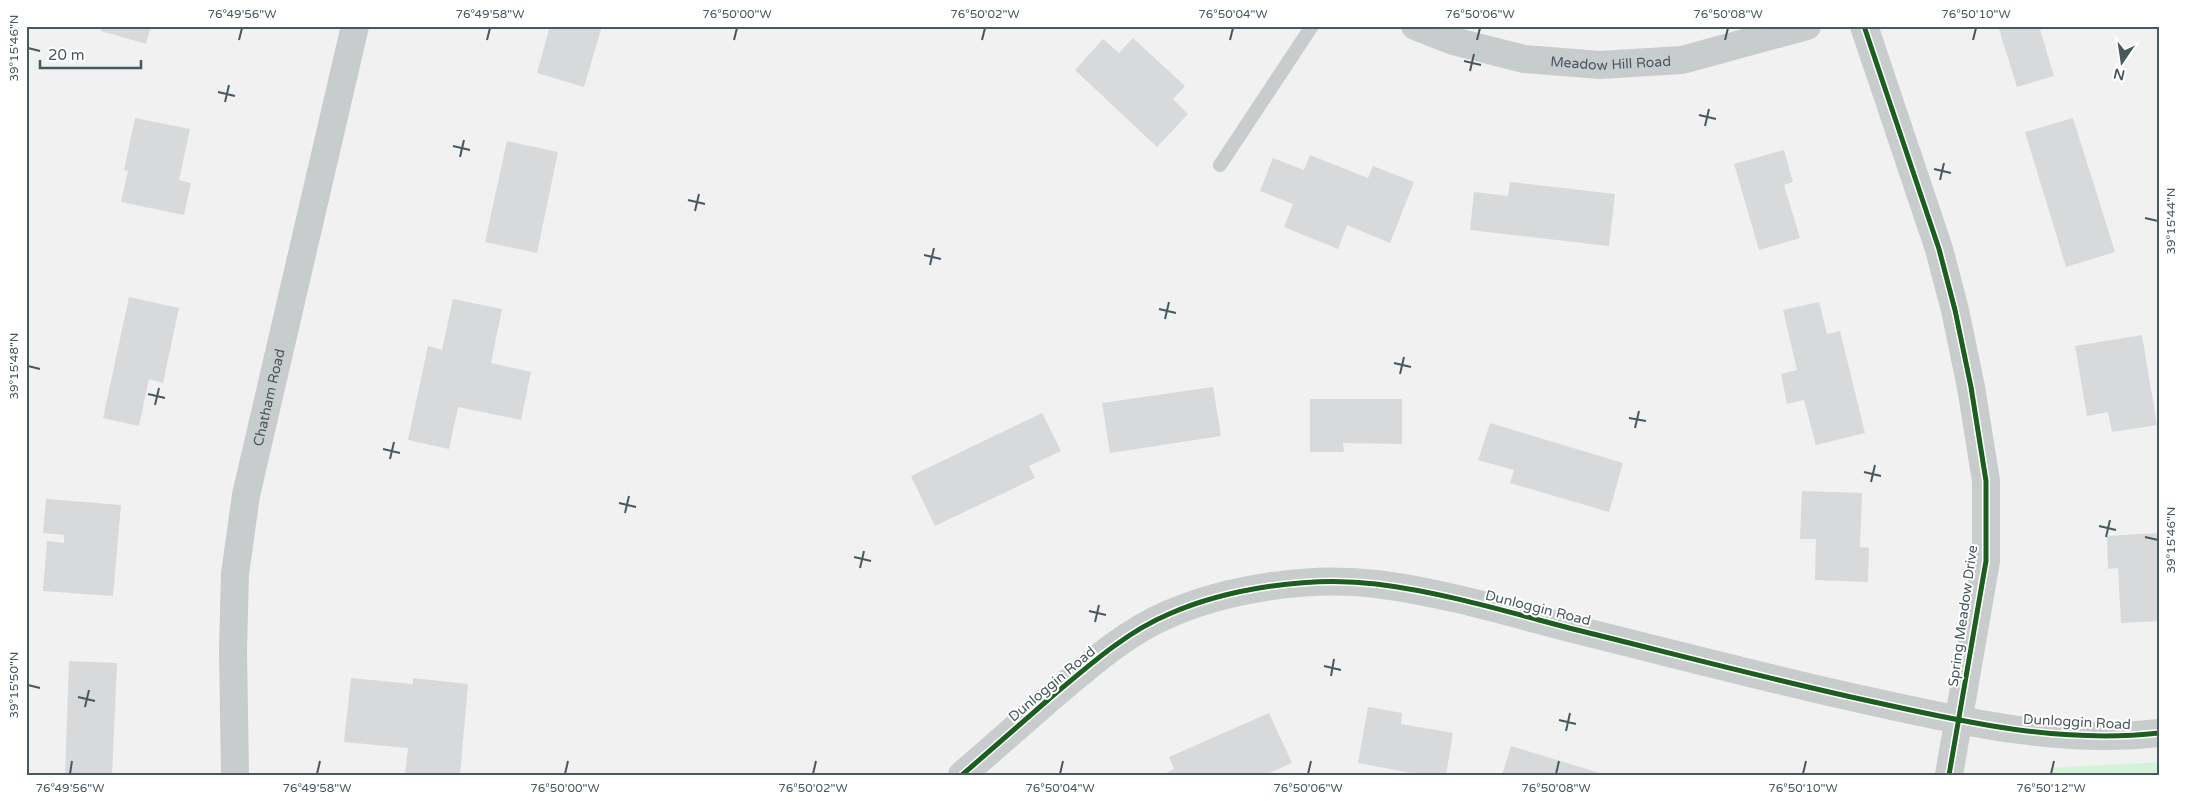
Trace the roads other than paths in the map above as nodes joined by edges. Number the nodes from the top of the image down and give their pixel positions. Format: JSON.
{"nodes":[{"id":1,"x":355,"y":26,"type":"edge"},
{"id":2,"x":1312,"y":26,"type":"edge"},
{"id":3,"x":1415,"y":26,"type":"edge"},
{"id":4,"x":1806,"y":26,"type":"edge"},
{"id":5,"x":1864,"y":26,"type":"edge"},
{"id":6,"x":1220,"y":166,"type":"dead end"},
{"id":7,"x":1959,"y":721,"type":"junction"},
{"id":8,"x":2159,"y":733,"type":"edge"},
{"id":9,"x":235,"y":775,"type":"edge"},
{"id":10,"x":962,"y":775,"type":"edge"},
{"id":11,"x":1949,"y":775,"type":"edge"}],
"edges":[{"from":1,"to":9,"type":"street","name":"Chatham Road"},
{"from":2,"to":6,"type":"lane"},
{"from":3,"to":4,"type":"street","name":"Meadow Hill Road"},
{"from":5,"to":7,"type":"street","name":"Spring Meadow Drive"},
{"from":7,"to":8,"type":"street","name":"Dunloggin Road"},
{"from":7,"to":10,"type":"street","name":"Dunloggin Road"},
{"from":7,"to":11,"type":"street","name":"Spring Meadow Drive"}]}
